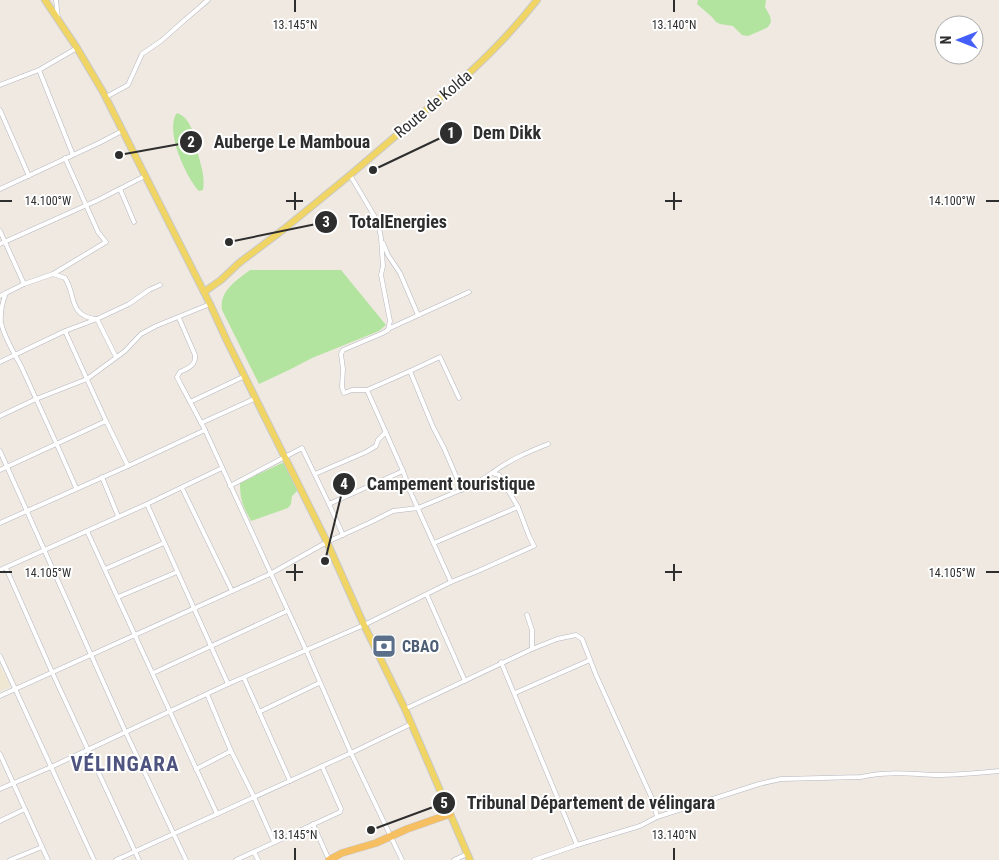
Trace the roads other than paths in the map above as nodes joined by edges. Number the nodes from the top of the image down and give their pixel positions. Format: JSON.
{"nodes":[{"id":1,"x":45,"y":0,"type":"edge"},
{"id":2,"x":56,"y":0,"type":"edge"},
{"id":3,"x":208,"y":0,"type":"edge"},
{"id":4,"x":537,"y":0,"type":"edge"},
{"id":5,"x":58,"y":19,"type":"junction"},
{"id":6,"x":77,"y":48,"type":"junction"},
{"id":7,"x":39,"y":70,"type":"junction"},
{"id":8,"x":0,"y":85,"type":"edge"},
{"id":9,"x":106,"y":97,"type":"junction"},
{"id":10,"x":0,"y":110,"type":"edge"},
{"id":11,"x":123,"y":130,"type":"junction"},
{"id":12,"x":73,"y":155,"type":"junction"},
{"id":13,"x":65,"y":158,"type":"junction"},
{"id":14,"x":350,"y":175,"type":"junction"},
{"id":15,"x":28,"y":176,"type":"junction"},
{"id":16,"x":146,"y":176,"type":"junction"},
{"id":17,"x":0,"y":189,"type":"edge"},
{"id":18,"x":120,"y":189,"type":"junction"},
{"id":19,"x":86,"y":205,"type":"junction"},
{"id":20,"x":134,"y":222,"type":"dead end"},
{"id":21,"x":0,"y":231,"type":"edge"},
{"id":22,"x":381,"y":238,"type":"junction"},
{"id":23,"x":2,"y":243,"type":"edge"},
{"id":24,"x":53,"y":274,"type":"junction"},
{"id":25,"x":24,"y":284,"type":"junction"},
{"id":26,"x":160,"y":285,"type":"dead end"},
{"id":27,"x":204,"y":292,"type":"junction"},
{"id":28,"x":469,"y":292,"type":"dead end"},
{"id":29,"x":6,"y":293,"type":"junction"},
{"id":30,"x":0,"y":296,"type":"edge"},
{"id":31,"x":210,"y":304,"type":"junction"},
{"id":32,"x":418,"y":315,"type":"junction"},
{"id":33,"x":179,"y":318,"type":"junction"},
{"id":34,"x":97,"y":319,"type":"junction"},
{"id":35,"x":388,"y":328,"type":"junction"},
{"id":36,"x":65,"y":331,"type":"junction"},
{"id":37,"x":16,"y":354,"type":"junction"},
{"id":38,"x":116,"y":358,"type":"junction"},
{"id":39,"x":0,"y":362,"type":"edge"},
{"id":40,"x":410,"y":371,"type":"junction"},
{"id":41,"x":245,"y":376,"type":"junction"},
{"id":42,"x":87,"y":379,"type":"junction"},
{"id":43,"x":367,"y":390,"type":"junction"},
{"id":44,"x":256,"y":398,"type":"junction"},
{"id":45,"x":459,"y":398,"type":"dead end"},
{"id":46,"x":36,"y":399,"type":"junction"},
{"id":47,"x":190,"y":402,"type":"junction"},
{"id":48,"x":0,"y":416,"type":"edge"},
{"id":49,"x":106,"y":421,"type":"junction"},
{"id":50,"x":201,"y":423,"type":"junction"},
{"id":51,"x":205,"y":430,"type":"junction"},
{"id":52,"x":386,"y":432,"type":"junction"},
{"id":53,"x":57,"y":444,"type":"junction"},
{"id":54,"x":548,"y":444,"type":"dead end"},
{"id":55,"x":0,"y":451,"type":"edge"},
{"id":56,"x":286,"y":457,"type":"junction"},
{"id":57,"x":8,"y":466,"type":"junction"},
{"id":58,"x":128,"y":466,"type":"junction"},
{"id":59,"x":222,"y":468,"type":"junction"},
{"id":60,"x":0,"y":470,"type":"edge"},
{"id":61,"x":403,"y":471,"type":"junction"},
{"id":62,"x":492,"y":473,"type":"junction"},
{"id":63,"x":315,"y":474,"type":"junction"},
{"id":64,"x":102,"y":477,"type":"junction"},
{"id":65,"x":230,"y":486,"type":"junction"},
{"id":66,"x":76,"y":488,"type":"junction"},
{"id":67,"x":182,"y":488,"type":"junction"},
{"id":68,"x":462,"y":490,"type":"junction"},
{"id":69,"x":147,"y":504,"type":"junction"},
{"id":70,"x":329,"y":504,"type":"junction"},
{"id":71,"x":418,"y":508,"type":"junction"},
{"id":72,"x":518,"y":508,"type":"junction"},
{"id":73,"x":26,"y":511,"type":"junction"},
{"id":74,"x":118,"y":516,"type":"junction"},
{"id":75,"x":0,"y":522,"type":"edge"},
{"id":76,"x":87,"y":531,"type":"junction"},
{"id":77,"x":343,"y":535,"type":"junction"},
{"id":78,"x":327,"y":542,"type":"junction"},
{"id":79,"x":164,"y":543,"type":"junction"},
{"id":80,"x":434,"y":543,"type":"junction"},
{"id":81,"x":44,"y":550,"type":"junction"},
{"id":82,"x":6,"y":568,"type":"junction"},
{"id":83,"x":105,"y":569,"type":"junction"},
{"id":84,"x":0,"y":570,"type":"edge"},
{"id":85,"x":177,"y":572,"type":"junction"},
{"id":86,"x":270,"y":574,"type":"junction"},
{"id":87,"x":451,"y":582,"type":"junction"},
{"id":88,"x":232,"y":592,"type":"junction"},
{"id":89,"x":427,"y":595,"type":"junction"},
{"id":90,"x":118,"y":597,"type":"junction"},
{"id":91,"x":193,"y":609,"type":"junction"},
{"id":92,"x":287,"y":611,"type":"junction"},
{"id":93,"x":527,"y":615,"type":"dead end"},
{"id":94,"x":364,"y":625,"type":"junction"},
{"id":95,"x":135,"y":635,"type":"junction"},
{"id":96,"x":211,"y":646,"type":"junction"},
{"id":97,"x":532,"y":649,"type":"junction"},
{"id":98,"x":306,"y":650,"type":"junction"},
{"id":99,"x":92,"y":654,"type":"junction"},
{"id":100,"x":0,"y":656,"type":"edge"},
{"id":101,"x":590,"y":660,"type":"junction"},
{"id":102,"x":502,"y":662,"type":"junction"},
{"id":103,"x":52,"y":672,"type":"junction"},
{"id":104,"x":153,"y":673,"type":"junction"},
{"id":105,"x":244,"y":678,"type":"junction"},
{"id":106,"x":465,"y":681,"type":"junction"},
{"id":107,"x":319,"y":683,"type":"junction"},
{"id":108,"x":228,"y":684,"type":"junction"},
{"id":109,"x":15,"y":690,"type":"junction"},
{"id":110,"x":515,"y":692,"type":"junction"},
{"id":111,"x":207,"y":694,"type":"junction"},
{"id":112,"x":0,"y":696,"type":"edge"},
{"id":113,"x":405,"y":710,"type":"junction"},
{"id":114,"x":170,"y":711,"type":"junction"},
{"id":115,"x":259,"y":712,"type":"junction"},
{"id":116,"x":411,"y":724,"type":"junction"},
{"id":117,"x":126,"y":732,"type":"junction"},
{"id":118,"x":88,"y":750,"type":"junction"},
{"id":119,"x":231,"y":751,"type":"junction"},
{"id":120,"x":351,"y":753,"type":"junction"},
{"id":121,"x":0,"y":754,"type":"edge"},
{"id":122,"x":322,"y":766,"type":"junction"},
{"id":123,"x":50,"y":767,"type":"junction"},
{"id":124,"x":196,"y":769,"type":"junction"},
{"id":125,"x":999,"y":771,"type":"edge"},
{"id":126,"x":290,"y":781,"type":"junction"},
{"id":127,"x":12,"y":783,"type":"junction"},
{"id":128,"x":0,"y":788,"type":"edge"},
{"id":129,"x":254,"y":797,"type":"junction"},
{"id":130,"x":25,"y":809,"type":"junction"},
{"id":131,"x":217,"y":814,"type":"junction"},
{"id":132,"x":450,"y":814,"type":"junction"},
{"id":133,"x":657,"y":817,"type":"junction"},
{"id":134,"x":0,"y":821,"type":"edge"},
{"id":135,"x":313,"y":824,"type":"junction"},
{"id":136,"x":175,"y":834,"type":"junction"},
{"id":137,"x":390,"y":836,"type":"junction"},
{"id":138,"x":274,"y":842,"type":"junction"},
{"id":139,"x":577,"y":845,"type":"junction"},
{"id":140,"x":42,"y":847,"type":"junction"},
{"id":141,"x":135,"y":851,"type":"junction"},
{"id":142,"x":254,"y":852,"type":"junction"},
{"id":143,"x":469,"y":857,"type":"edge"},
{"id":144,"x":10,"y":860,"type":"edge"},
{"id":145,"x":48,"y":860,"type":"edge"},
{"id":146,"x":94,"y":860,"type":"edge"},
{"id":147,"x":116,"y":860,"type":"edge"},
{"id":148,"x":139,"y":860,"type":"edge"},
{"id":149,"x":186,"y":860,"type":"edge"},
{"id":150,"x":236,"y":860,"type":"edge"},
{"id":151,"x":258,"y":860,"type":"edge"},
{"id":152,"x":329,"y":860,"type":"edge"},
{"id":153,"x":402,"y":860,"type":"edge"},
{"id":154,"x":454,"y":860,"type":"edge"},
{"id":155,"x":534,"y":860,"type":"edge"}],
"edges":[{"from":1,"to":5,"type":"main road"},
{"from":2,"to":5,"type":"street"},
{"from":3,"to":9,"type":"street"},
{"from":4,"to":14,"type":"main road","name":"Route de Kolda"},
{"from":5,"to":6,"type":"main road"},
{"from":6,"to":7,"type":"street"},
{"from":6,"to":9,"type":"main road"},
{"from":7,"to":8,"type":"street"},
{"from":7,"to":12,"type":"street"},
{"from":9,"to":11,"type":"main road"},
{"from":10,"to":15,"type":"street"},
{"from":11,"to":12,"type":"street"},
{"from":11,"to":16,"type":"main road"},
{"from":12,"to":13,"type":"street"},
{"from":13,"to":15,"type":"street"},
{"from":13,"to":19,"type":"street"},
{"from":14,"to":22,"type":"street"},
{"from":14,"to":27,"type":"main road","name":"Route de Kolda"},
{"from":15,"to":17,"type":"street"},
{"from":16,"to":18,"type":"street"},
{"from":16,"to":27,"type":"main road"},
{"from":18,"to":19,"type":"street"},
{"from":18,"to":20,"type":"street"},
{"from":19,"to":23,"type":"street"},
{"from":19,"to":24,"type":"street"},
{"from":21,"to":23,"type":"street"},
{"from":22,"to":32,"type":"street"},
{"from":22,"to":35,"type":"street"},
{"from":23,"to":25,"type":"street"},
{"from":24,"to":25,"type":"street"},
{"from":24,"to":34,"type":"street"},
{"from":25,"to":29,"type":"street"},
{"from":26,"to":34,"type":"street"},
{"from":27,"to":31,"type":"main road"},
{"from":28,"to":32,"type":"street"},
{"from":29,"to":30,"type":"street"},
{"from":29,"to":37,"type":"street"},
{"from":31,"to":33,"type":"street"},
{"from":31,"to":41,"type":"main road"},
{"from":32,"to":35,"type":"street"},
{"from":33,"to":38,"type":"street"},
{"from":33,"to":47,"type":"street"},
{"from":34,"to":36,"type":"street"},
{"from":34,"to":38,"type":"street"},
{"from":35,"to":43,"type":"street"},
{"from":36,"to":37,"type":"street"},
{"from":36,"to":42,"type":"street"},
{"from":37,"to":39,"type":"street"},
{"from":37,"to":46,"type":"street"},
{"from":38,"to":42,"type":"street"},
{"from":40,"to":43,"type":"street"},
{"from":40,"to":45,"type":"street"},
{"from":40,"to":68,"type":"street"},
{"from":41,"to":44,"type":"main road"},
{"from":41,"to":47,"type":"street"},
{"from":42,"to":46,"type":"street"},
{"from":42,"to":49,"type":"street"},
{"from":43,"to":52,"type":"street"},
{"from":44,"to":50,"type":"street"},
{"from":44,"to":56,"type":"main road"},
{"from":46,"to":48,"type":"street"},
{"from":46,"to":53,"type":"street"},
{"from":47,"to":50,"type":"street"},
{"from":49,"to":53,"type":"street"},
{"from":49,"to":58,"type":"street"},
{"from":50,"to":51,"type":"street"},
{"from":51,"to":58,"type":"street"},
{"from":51,"to":59,"type":"street"},
{"from":52,"to":61,"type":"street"},
{"from":52,"to":63,"type":"street"},
{"from":53,"to":57,"type":"street"},
{"from":53,"to":66,"type":"street"},
{"from":54,"to":62,"type":"street"},
{"from":55,"to":57,"type":"street"},
{"from":56,"to":63,"type":"street"},
{"from":56,"to":65,"type":"street"},
{"from":56,"to":78,"type":"main road"},
{"from":57,"to":60,"type":"street"},
{"from":57,"to":73,"type":"street"},
{"from":58,"to":64,"type":"street"},
{"from":59,"to":65,"type":"street"},
{"from":59,"to":67,"type":"street"},
{"from":61,"to":70,"type":"street"},
{"from":61,"to":71,"type":"street"},
{"from":62,"to":68,"type":"street"},
{"from":62,"to":72,"type":"street"},
{"from":63,"to":70,"type":"street"},
{"from":64,"to":66,"type":"street"},
{"from":64,"to":74,"type":"street"},
{"from":65,"to":86,"type":"street"},
{"from":66,"to":73,"type":"street"},
{"from":67,"to":69,"type":"street"},
{"from":67,"to":88,"type":"street"},
{"from":68,"to":71,"type":"street"},
{"from":69,"to":74,"type":"street"},
{"from":69,"to":79,"type":"street"},
{"from":70,"to":77,"type":"street"},
{"from":71,"to":77,"type":"street"},
{"from":71,"to":80,"type":"street"},
{"from":72,"to":80,"type":"street"},
{"from":72,"to":87,"type":"street"},
{"from":73,"to":75,"type":"street"},
{"from":73,"to":81,"type":"street"},
{"from":74,"to":76,"type":"street"},
{"from":76,"to":81,"type":"street"},
{"from":76,"to":83,"type":"street"},
{"from":77,"to":78,"type":"street"},
{"from":78,"to":86,"type":"street"},
{"from":78,"to":94,"type":"main road"},
{"from":79,"to":83,"type":"street"},
{"from":79,"to":85,"type":"street"},
{"from":80,"to":87,"type":"street"},
{"from":81,"to":82,"type":"street"},
{"from":81,"to":99,"type":"street"},
{"from":82,"to":84,"type":"street"},
{"from":82,"to":103,"type":"street"},
{"from":83,"to":90,"type":"street"},
{"from":85,"to":90,"type":"street"},
{"from":85,"to":91,"type":"street"},
{"from":86,"to":88,"type":"street"},
{"from":86,"to":92,"type":"street"},
{"from":87,"to":89,"type":"street"},
{"from":88,"to":91,"type":"street"},
{"from":89,"to":94,"type":"street"},
{"from":89,"to":106,"type":"street"},
{"from":90,"to":95,"type":"street"},
{"from":91,"to":95,"type":"street"},
{"from":91,"to":96,"type":"street"},
{"from":92,"to":96,"type":"street"},
{"from":92,"to":98,"type":"street"},
{"from":93,"to":97,"type":"street"},
{"from":94,"to":98,"type":"street"},
{"from":94,"to":113,"type":"main road"},
{"from":95,"to":99,"type":"street"},
{"from":95,"to":104,"type":"street"},
{"from":96,"to":104,"type":"street"},
{"from":96,"to":108,"type":"street"},
{"from":97,"to":101,"type":"street"},
{"from":97,"to":102,"type":"street"},
{"from":98,"to":105,"type":"street"},
{"from":98,"to":107,"type":"street"},
{"from":99,"to":103,"type":"street"},
{"from":99,"to":117,"type":"street"},
{"from":100,"to":109,"type":"street"},
{"from":101,"to":110,"type":"street"},
{"from":101,"to":133,"type":"street"},
{"from":102,"to":106,"type":"street"},
{"from":102,"to":110,"type":"street"},
{"from":103,"to":109,"type":"street"},
{"from":103,"to":118,"type":"street"},
{"from":104,"to":114,"type":"street"},
{"from":105,"to":108,"type":"street"},
{"from":105,"to":115,"type":"street"},
{"from":106,"to":113,"type":"street"},
{"from":107,"to":115,"type":"street"},
{"from":107,"to":120,"type":"street"},
{"from":108,"to":111,"type":"street"},
{"from":109,"to":112,"type":"street"},
{"from":109,"to":123,"type":"street"},
{"from":110,"to":139,"type":"street"},
{"from":111,"to":114,"type":"street"},
{"from":111,"to":119,"type":"street"},
{"from":113,"to":116,"type":"main road"},
{"from":114,"to":117,"type":"street"},
{"from":114,"to":124,"type":"street"},
{"from":115,"to":126,"type":"street"},
{"from":116,"to":120,"type":"street"},
{"from":116,"to":132,"type":"main road"},
{"from":117,"to":118,"type":"street"},
{"from":117,"to":136,"type":"street"},
{"from":118,"to":123,"type":"street"},
{"from":118,"to":141,"type":"street"},
{"from":119,"to":124,"type":"street"},
{"from":119,"to":129,"type":"street"},
{"from":120,"to":122,"type":"street"},
{"from":120,"to":137,"type":"street"},
{"from":121,"to":127,"type":"street"},
{"from":122,"to":126,"type":"street"},
{"from":122,"to":135,"type":"street"},
{"from":123,"to":127,"type":"street"},
{"from":123,"to":146,"type":"street"},
{"from":124,"to":131,"type":"street"},
{"from":125,"to":133,"type":"street"},
{"from":126,"to":129,"type":"street"},
{"from":127,"to":128,"type":"street"},
{"from":127,"to":130,"type":"street"},
{"from":129,"to":131,"type":"street"},
{"from":129,"to":138,"type":"street"},
{"from":130,"to":134,"type":"street"},
{"from":130,"to":140,"type":"street"},
{"from":131,"to":136,"type":"street"},
{"from":132,"to":137,"type":"highway"},
{"from":132,"to":143,"type":"main road"},
{"from":133,"to":139,"type":"street"},
{"from":135,"to":138,"type":"street"},
{"from":135,"to":152,"type":"street"},
{"from":136,"to":141,"type":"street"},
{"from":136,"to":149,"type":"street"},
{"from":137,"to":152,"type":"highway"},
{"from":137,"to":153,"type":"street"},
{"from":138,"to":142,"type":"street"},
{"from":139,"to":155,"type":"street"},
{"from":140,"to":144,"type":"street"},
{"from":140,"to":145,"type":"street"},
{"from":141,"to":147,"type":"street"},
{"from":141,"to":148,"type":"street"},
{"from":142,"to":150,"type":"street"},
{"from":142,"to":151,"type":"street"},
{"from":143,"to":154,"type":"street"}]}
